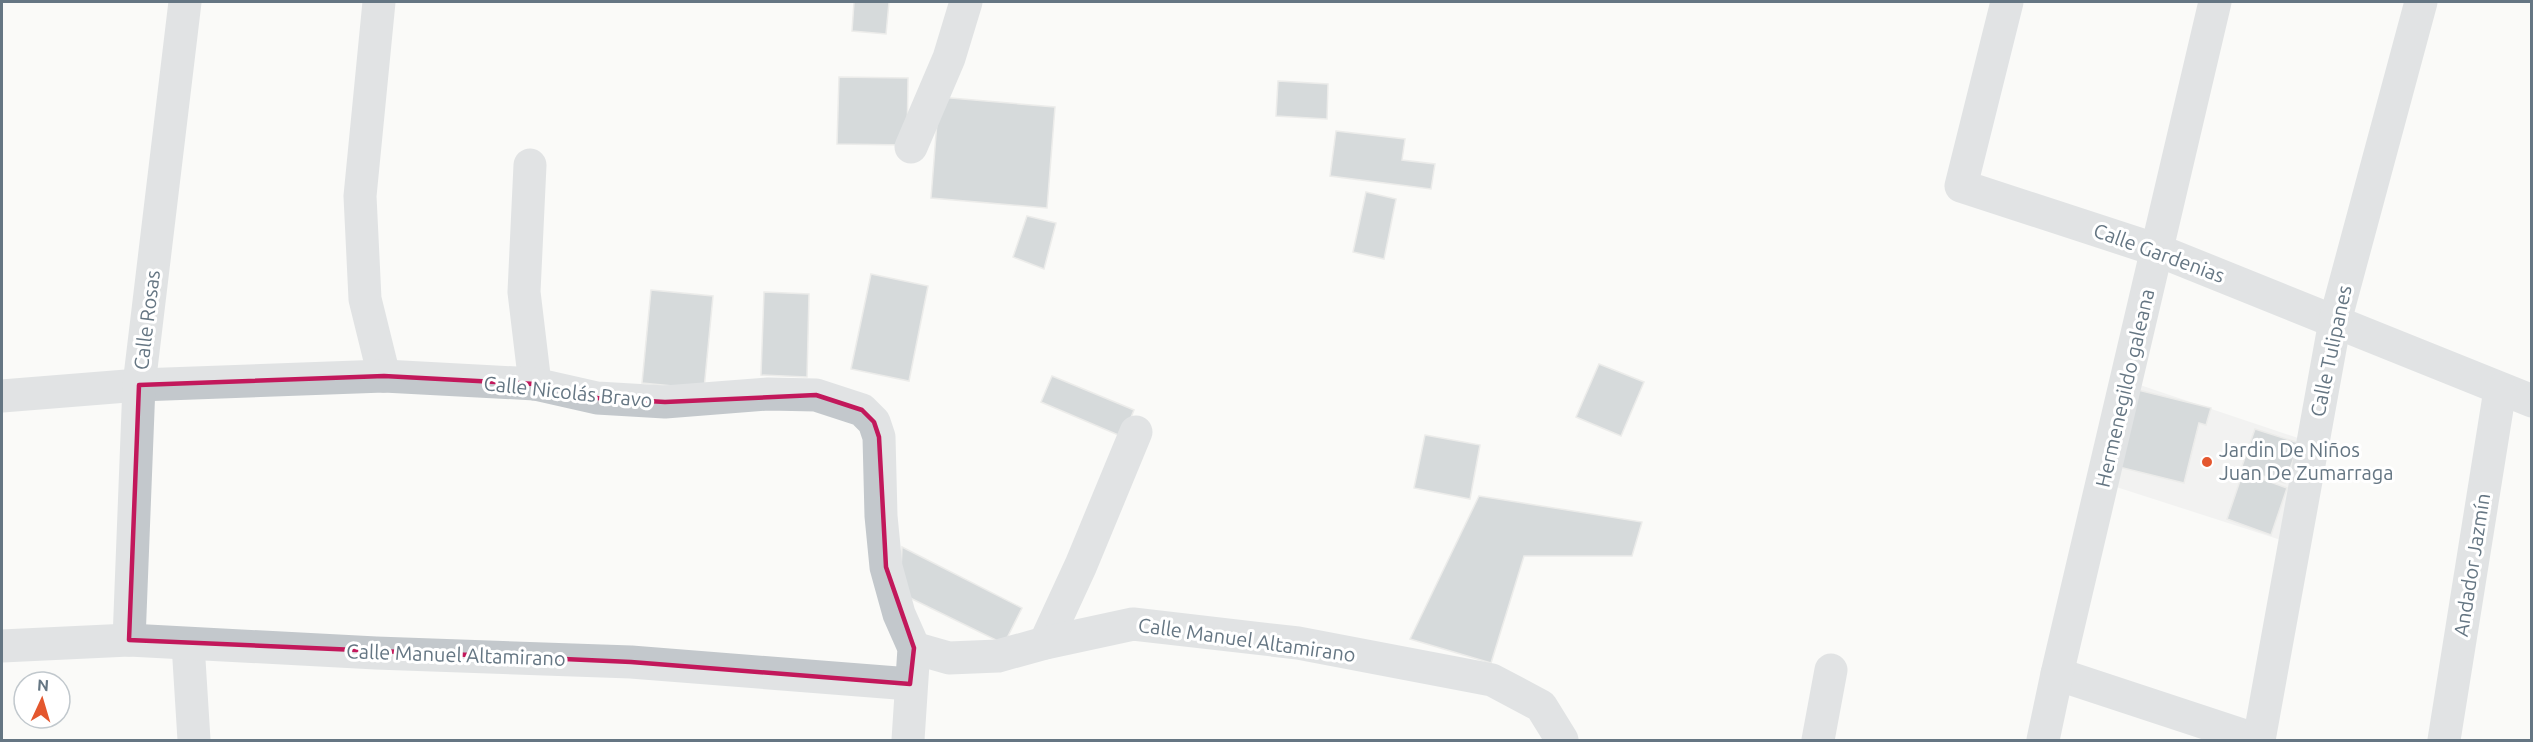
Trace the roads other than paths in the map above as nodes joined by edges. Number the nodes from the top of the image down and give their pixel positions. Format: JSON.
{"nodes":[{"id":1,"x":185,"y":2,"type":"edge"},
{"id":2,"x":379,"y":2,"type":"edge"},
{"id":3,"x":966,"y":2,"type":"edge"},
{"id":4,"x":2007,"y":2,"type":"edge"},
{"id":5,"x":2215,"y":2,"type":"edge"},
{"id":6,"x":2421,"y":2,"type":"edge"},
{"id":7,"x":911,"y":147,"type":"dead end"},
{"id":8,"x":531,"y":165,"type":"dead end"},
{"id":9,"x":2157,"y":250,"type":"junction"},
{"id":10,"x":2335,"y":321,"type":"junction"},
{"id":11,"x":384,"y":376,"type":"junction"},
{"id":12,"x":535,"y":384,"type":"junction"},
{"id":13,"x":139,"y":385,"type":"junction"},
{"id":14,"x":2500,"y":390,"type":"junction"},
{"id":15,"x":2,"y":396,"type":"edge"},
{"id":16,"x":2532,"y":401,"type":"edge"},
{"id":17,"x":1136,"y":432,"type":"dead end"},
{"id":18,"x":129,"y":640,"type":"junction"},
{"id":19,"x":1045,"y":643,"type":"junction"},
{"id":20,"x":188,"y":644,"type":"junction"},
{"id":21,"x":2,"y":646,"type":"edge"},
{"id":22,"x":914,"y":648,"type":"junction"},
{"id":23,"x":1831,"y":670,"type":"dead end"},
{"id":24,"x":2057,"y":674,"type":"junction"},
{"id":25,"x":910,"y":684,"type":"junction"},
{"id":26,"x":194,"y":741,"type":"edge"},
{"id":27,"x":908,"y":741,"type":"edge"},
{"id":28,"x":1562,"y":741,"type":"edge"},
{"id":29,"x":1818,"y":741,"type":"edge"},
{"id":30,"x":2043,"y":741,"type":"edge"},
{"id":31,"x":2258,"y":741,"type":"edge"},
{"id":32,"x":2444,"y":741,"type":"edge"}],
"edges":[{"from":1,"to":13,"type":"street","name":"Calle Rosas"},
{"from":2,"to":11,"type":"street"},
{"from":3,"to":7,"type":"street"},
{"from":4,"to":9,"type":"street","name":"Calle Gardenias"},
{"from":5,"to":9,"type":"street","name":"Hermenegildo galeana"},
{"from":6,"to":10,"type":"street","name":"Calle Tulipanes"},
{"from":8,"to":12,"type":"street"},
{"from":9,"to":10,"type":"street","name":"Calle Gardenias"},
{"from":9,"to":24,"type":"street","name":"Hermenegildo galeana"},
{"from":10,"to":14,"type":"street","name":"Calle Gardenias"},
{"from":10,"to":31,"type":"street","name":"Calle Tulipanes"},
{"from":11,"to":12,"type":"street","name":"Calle Nicolás Bravo"},
{"from":11,"to":13,"type":"street","name":"Calle Nicolás Bravo"},
{"from":12,"to":22,"type":"street","name":"Calle Nicolás Bravo"},
{"from":13,"to":15,"type":"street","name":"Calle Nicolás Bravo"},
{"from":13,"to":18,"type":"street","name":"Calle Rosas"},
{"from":14,"to":16,"type":"street","name":"Calle Gardenias"},
{"from":14,"to":32,"type":"street","name":"Andador Jazmín"},
{"from":17,"to":19,"type":"street"},
{"from":18,"to":20,"type":"street","name":"Calle Manuel Altamirano"},
{"from":18,"to":21,"type":"street","name":"Calle Manuel Altamirano"},
{"from":19,"to":22,"type":"street","name":"Calle Manuel Altamirano"},
{"from":19,"to":28,"type":"street","name":"Calle Manuel Altamirano"},
{"from":20,"to":25,"type":"street","name":"Calle Manuel Altamirano"},
{"from":20,"to":26,"type":"street"},
{"from":22,"to":25,"type":"street"},
{"from":23,"to":29,"type":"street"},
{"from":24,"to":30,"type":"street","name":"Hermenegildo galeana"},
{"from":24,"to":31,"type":"street"},
{"from":25,"to":27,"type":"street"}]}
